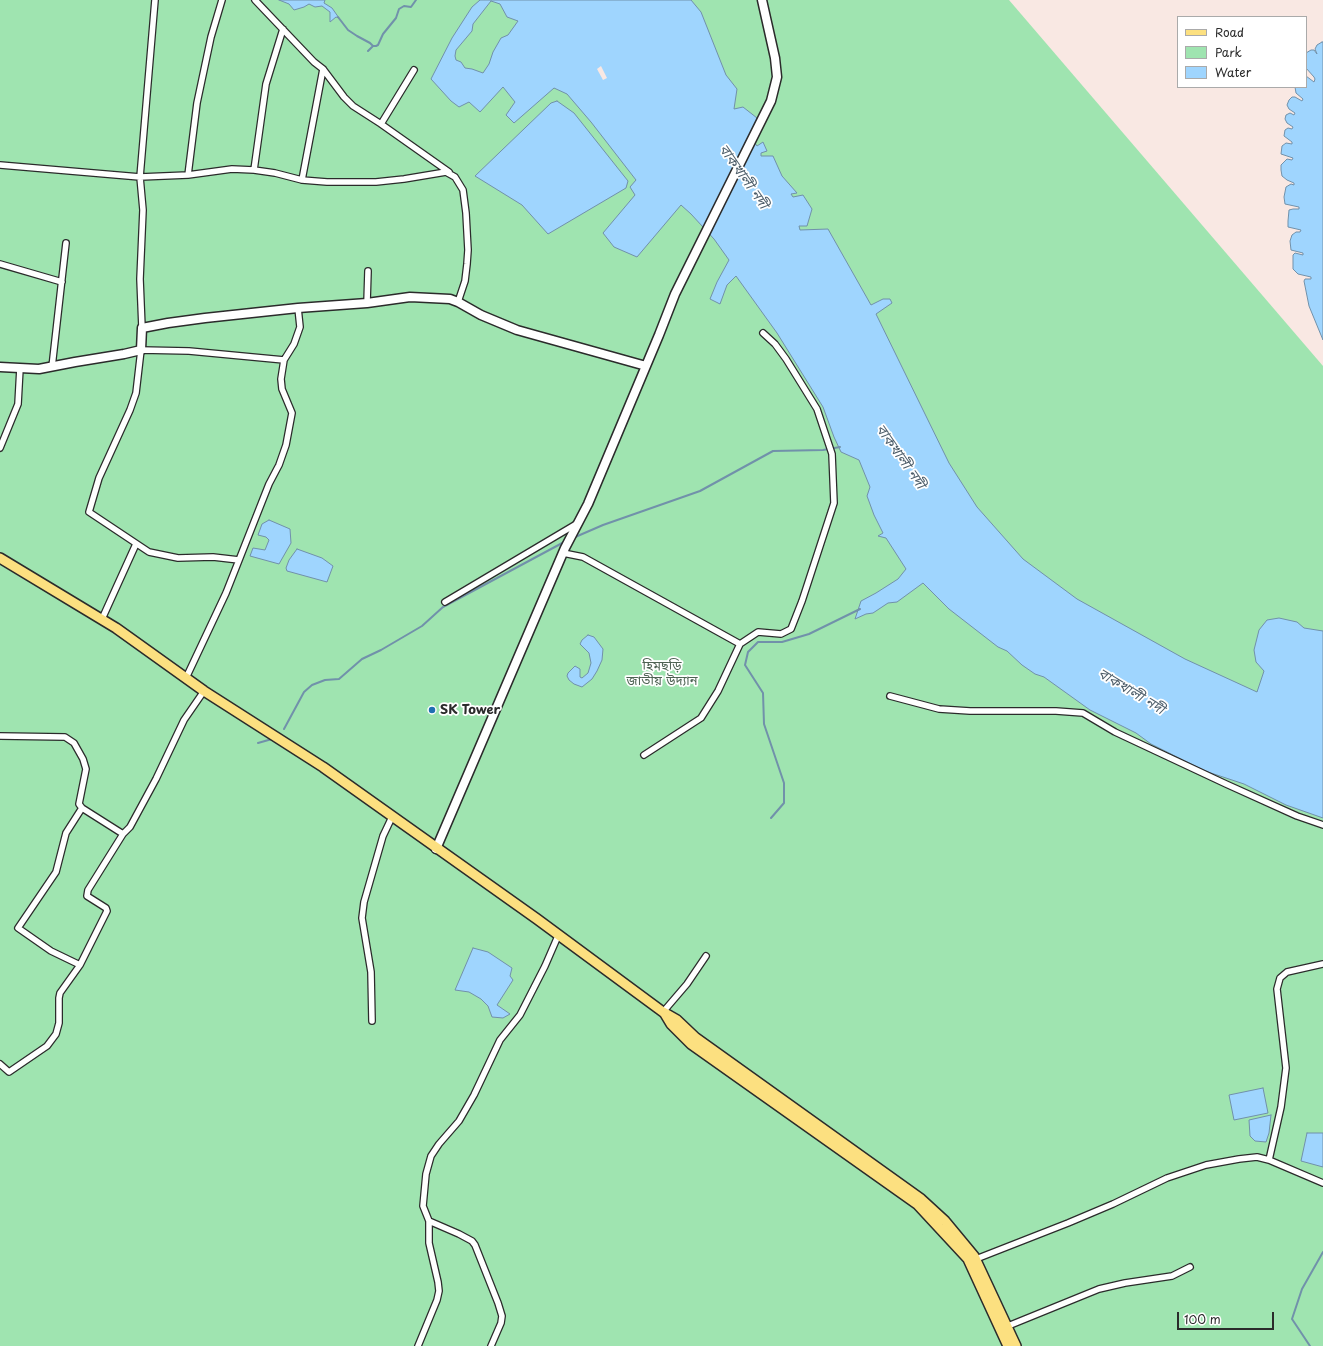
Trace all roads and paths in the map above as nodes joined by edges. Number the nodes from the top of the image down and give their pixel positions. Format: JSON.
{"nodes":[{"id":1,"x":155,"y":0,"type":"edge"},
{"id":2,"x":222,"y":0,"type":"edge"},
{"id":3,"x":255,"y":0,"type":"edge"},
{"id":4,"x":762,"y":0,"type":"edge"},
{"id":5,"x":283,"y":29,"type":"junction"},
{"id":6,"x":323,"y":69,"type":"junction"},
{"id":7,"x":414,"y":70,"type":"dead end"},
{"id":8,"x":381,"y":124,"type":"junction"},
{"id":9,"x":0,"y":165,"type":"edge"},
{"id":10,"x":254,"y":170,"type":"junction"},
{"id":11,"x":450,"y":173,"type":"junction"},
{"id":12,"x":188,"y":175,"type":"junction"},
{"id":13,"x":140,"y":177,"type":"junction"},
{"id":14,"x":302,"y":180,"type":"junction"},
{"id":15,"x":66,"y":243,"type":"dead end"},
{"id":16,"x":0,"y":264,"type":"edge"},
{"id":17,"x":368,"y":270,"type":"dead end"},
{"id":18,"x":62,"y":282,"type":"junction"},
{"id":19,"x":458,"y":302,"type":"junction"},
{"id":20,"x":367,"y":303,"type":"junction"},
{"id":21,"x":298,"y":308,"type":"junction"},
{"id":22,"x":142,"y":328,"type":"junction"},
{"id":23,"x":763,"y":333,"type":"dead end"},
{"id":24,"x":141,"y":350,"type":"junction"},
{"id":25,"x":284,"y":360,"type":"junction"},
{"id":26,"x":0,"y":366,"type":"edge"},
{"id":27,"x":646,"y":366,"type":"junction"},
{"id":28,"x":52,"y":367,"type":"junction"},
{"id":29,"x":20,"y":368,"type":"junction"},
{"id":30,"x":0,"y":448,"type":"edge"},
{"id":31,"x":578,"y":523,"type":"junction"},
{"id":32,"x":136,"y":544,"type":"junction"},
{"id":33,"x":564,"y":550,"type":"junction"},
{"id":34,"x":0,"y":558,"type":"edge"},
{"id":35,"x":239,"y":560,"type":"junction"},
{"id":36,"x":445,"y":602,"type":"dead end"},
{"id":37,"x":102,"y":618,"type":"junction"},
{"id":38,"x":740,"y":644,"type":"junction"},
{"id":39,"x":186,"y":678,"type":"junction"},
{"id":40,"x":204,"y":691,"type":"junction"},
{"id":41,"x":890,"y":696,"type":"dead end"},
{"id":42,"x":0,"y":736,"type":"edge"},
{"id":43,"x":644,"y":755,"type":"dead end"},
{"id":44,"x":82,"y":808,"type":"junction"},
{"id":45,"x":392,"y":817,"type":"junction"},
{"id":46,"x":1323,"y":824,"type":"edge"},
{"id":47,"x":123,"y":834,"type":"junction"},
{"id":48,"x":436,"y":849,"type":"junction"},
{"id":49,"x":558,"y":936,"type":"junction"},
{"id":50,"x":706,"y":956,"type":"dead end"},
{"id":51,"x":1323,"y":964,"type":"edge"},
{"id":52,"x":80,"y":965,"type":"junction"},
{"id":53,"x":663,"y":1012,"type":"junction"},
{"id":54,"x":372,"y":1021,"type":"dead end"},
{"id":55,"x":0,"y":1064,"type":"edge"},
{"id":56,"x":1270,"y":1160,"type":"junction"},
{"id":57,"x":1323,"y":1183,"type":"edge"},
{"id":58,"x":429,"y":1221,"type":"junction"},
{"id":59,"x":976,"y":1259,"type":"junction"},
{"id":60,"x":1190,"y":1267,"type":"dead end"},
{"id":61,"x":1008,"y":1326,"type":"junction"},
{"id":62,"x":418,"y":1346,"type":"edge"},
{"id":63,"x":492,"y":1346,"type":"edge"},
{"id":64,"x":1008,"y":1346,"type":"edge"},
{"id":65,"x":1016,"y":1346,"type":"edge"}],
"edges":[{"from":1,"to":13,"type":"street"},
{"from":2,"to":12,"type":"street"},
{"from":3,"to":5,"type":"street"},
{"from":4,"to":27,"type":"main road"},
{"from":5,"to":6,"type":"street"},
{"from":5,"to":10,"type":"street"},
{"from":6,"to":8,"type":"street"},
{"from":6,"to":14,"type":"street"},
{"from":7,"to":8,"type":"street"},
{"from":8,"to":11,"type":"street"},
{"from":9,"to":13,"type":"street"},
{"from":10,"to":12,"type":"street"},
{"from":10,"to":14,"type":"street"},
{"from":11,"to":14,"type":"street"},
{"from":11,"to":19,"type":"street"},
{"from":12,"to":13,"type":"street"},
{"from":13,"to":22,"type":"street"},
{"from":15,"to":18,"type":"street"},
{"from":16,"to":18,"type":"street"},
{"from":17,"to":20,"type":"street"},
{"from":18,"to":28,"type":"street"},
{"from":19,"to":20,"type":"main road"},
{"from":19,"to":27,"type":"main road"},
{"from":20,"to":21,"type":"main road"},
{"from":21,"to":22,"type":"main road"},
{"from":21,"to":25,"type":"street"},
{"from":22,"to":24,"type":"main road"},
{"from":23,"to":38,"type":"street"},
{"from":24,"to":25,"type":"street"},
{"from":24,"to":28,"type":"main road"},
{"from":24,"to":32,"type":"street"},
{"from":25,"to":35,"type":"street"},
{"from":26,"to":29,"type":"main road"},
{"from":27,"to":31,"type":"main road"},
{"from":28,"to":29,"type":"main road"},
{"from":29,"to":30,"type":"street"},
{"from":31,"to":33,"type":"main road"},
{"from":31,"to":36,"type":"street"},
{"from":32,"to":35,"type":"street"},
{"from":32,"to":37,"type":"street"},
{"from":33,"to":38,"type":"street"},
{"from":33,"to":48,"type":"main road"},
{"from":34,"to":37,"type":"main road"},
{"from":35,"to":39,"type":"street"},
{"from":37,"to":39,"type":"main road"},
{"from":38,"to":43,"type":"street"},
{"from":39,"to":40,"type":"main road"},
{"from":40,"to":45,"type":"main road"},
{"from":40,"to":47,"type":"street"},
{"from":41,"to":46,"type":"street"},
{"from":42,"to":44,"type":"street"},
{"from":44,"to":47,"type":"street"},
{"from":44,"to":52,"type":"street"},
{"from":45,"to":48,"type":"main road"},
{"from":45,"to":54,"type":"street"},
{"from":47,"to":52,"type":"street"},
{"from":48,"to":49,"type":"main road"},
{"from":49,"to":53,"type":"main road"},
{"from":49,"to":58,"type":"street"},
{"from":50,"to":53,"type":"street"},
{"from":51,"to":56,"type":"street"},
{"from":52,"to":55,"type":"street"},
{"from":53,"to":59,"type":"main road"},
{"from":53,"to":64,"type":"main road"},
{"from":56,"to":57,"type":"street"},
{"from":56,"to":59,"type":"street"},
{"from":58,"to":62,"type":"street"},
{"from":58,"to":63,"type":"street"},
{"from":59,"to":61,"type":"main road"},
{"from":60,"to":61,"type":"street"},
{"from":61,"to":65,"type":"main road"}]}
